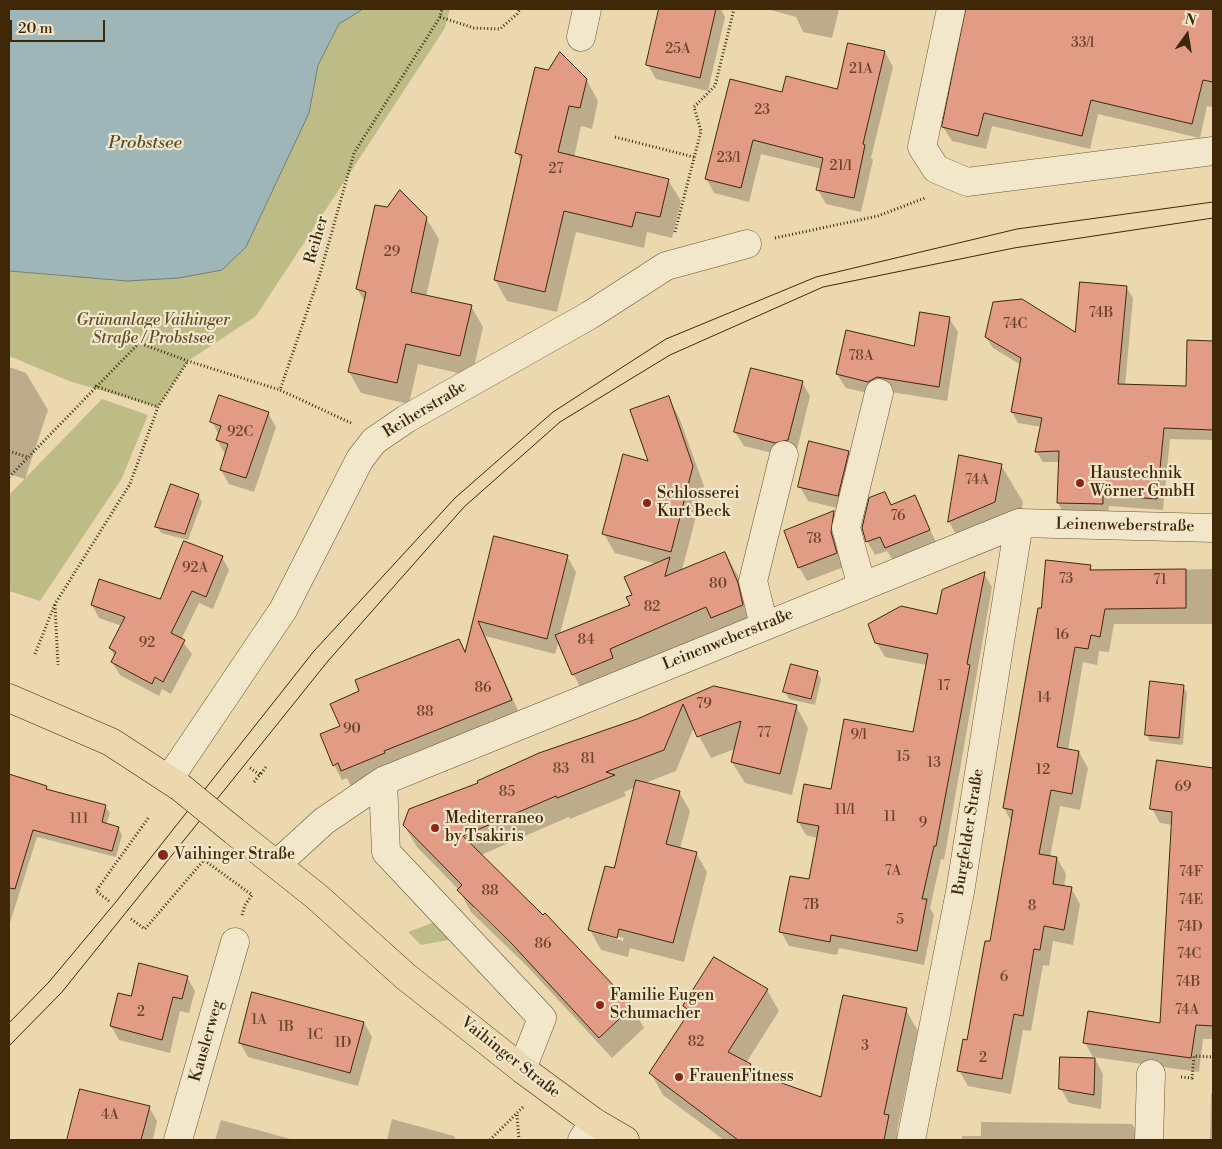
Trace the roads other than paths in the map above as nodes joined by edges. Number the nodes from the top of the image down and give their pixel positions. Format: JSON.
{"nodes":[{"id":1,"x":587,"y":9,"type":"edge"},
{"id":2,"x":951,"y":9,"type":"edge"},
{"id":3,"x":581,"y":37,"type":"dead end"},
{"id":4,"x":1213,"y":151,"type":"edge"},
{"id":5,"x":747,"y":244,"type":"road end"},
{"id":6,"x":879,"y":393,"type":"dead end"},
{"id":7,"x":784,"y":455,"type":"dead end"},
{"id":8,"x":1020,"y":523,"type":"junction"},
{"id":9,"x":1213,"y":528,"type":"edge"},
{"id":10,"x":862,"y":587,"type":"junction"},
{"id":11,"x":764,"y":625,"type":"junction"},
{"id":12,"x":9,"y":698,"type":"edge"},
{"id":13,"x":383,"y":780,"type":"junction"},
{"id":14,"x":175,"y":783,"type":"junction"},
{"id":15,"x":277,"y":864,"type":"junction"},
{"id":16,"x":235,"y":942,"type":"dead end"},
{"id":17,"x":1151,"y":1074,"type":"road end"},
{"id":18,"x":532,"y":1076,"type":"junction"},
{"id":19,"x":588,"y":1131,"type":"edge"},
{"id":20,"x":178,"y":1140,"type":"edge"},
{"id":21,"x":625,"y":1140,"type":"edge"},
{"id":22,"x":911,"y":1140,"type":"edge"},
{"id":23,"x":1149,"y":1140,"type":"edge"}],
"edges":[{"from":1,"to":3,"type":"street"},
{"from":2,"to":4,"type":"street"},
{"from":5,"to":14,"type":"street","name":"Reiherstraße"},
{"from":6,"to":10,"type":"street"},
{"from":7,"to":11,"type":"street"},
{"from":8,"to":9,"type":"street","name":"Leinenweberstraße"},
{"from":8,"to":10,"type":"street","name":"Leinenweberstraße"},
{"from":8,"to":22,"type":"street","name":"Burgfelder Straße"},
{"from":10,"to":11,"type":"street","name":"Leinenweberstraße"},
{"from":11,"to":13,"type":"street","name":"Leinenweberstraße"},
{"from":12,"to":14,"type":"main road","name":"Vaihinger Straße"},
{"from":13,"to":15,"type":"street","name":"Leinenweberstraße"},
{"from":13,"to":18,"type":"street"},
{"from":14,"to":15,"type":"main road","name":"Vaihinger Straße","bridge":true},
{"from":15,"to":18,"type":"main road","name":"Vaihinger Straße"},
{"from":16,"to":20,"type":"street","name":"Kauslerweg"},
{"from":17,"to":23,"type":"street"},
{"from":18,"to":19,"type":"main road","name":"Vaihinger Straße"},
{"from":19,"to":21,"type":"main road","name":"Vaihinger Straße"}]}
